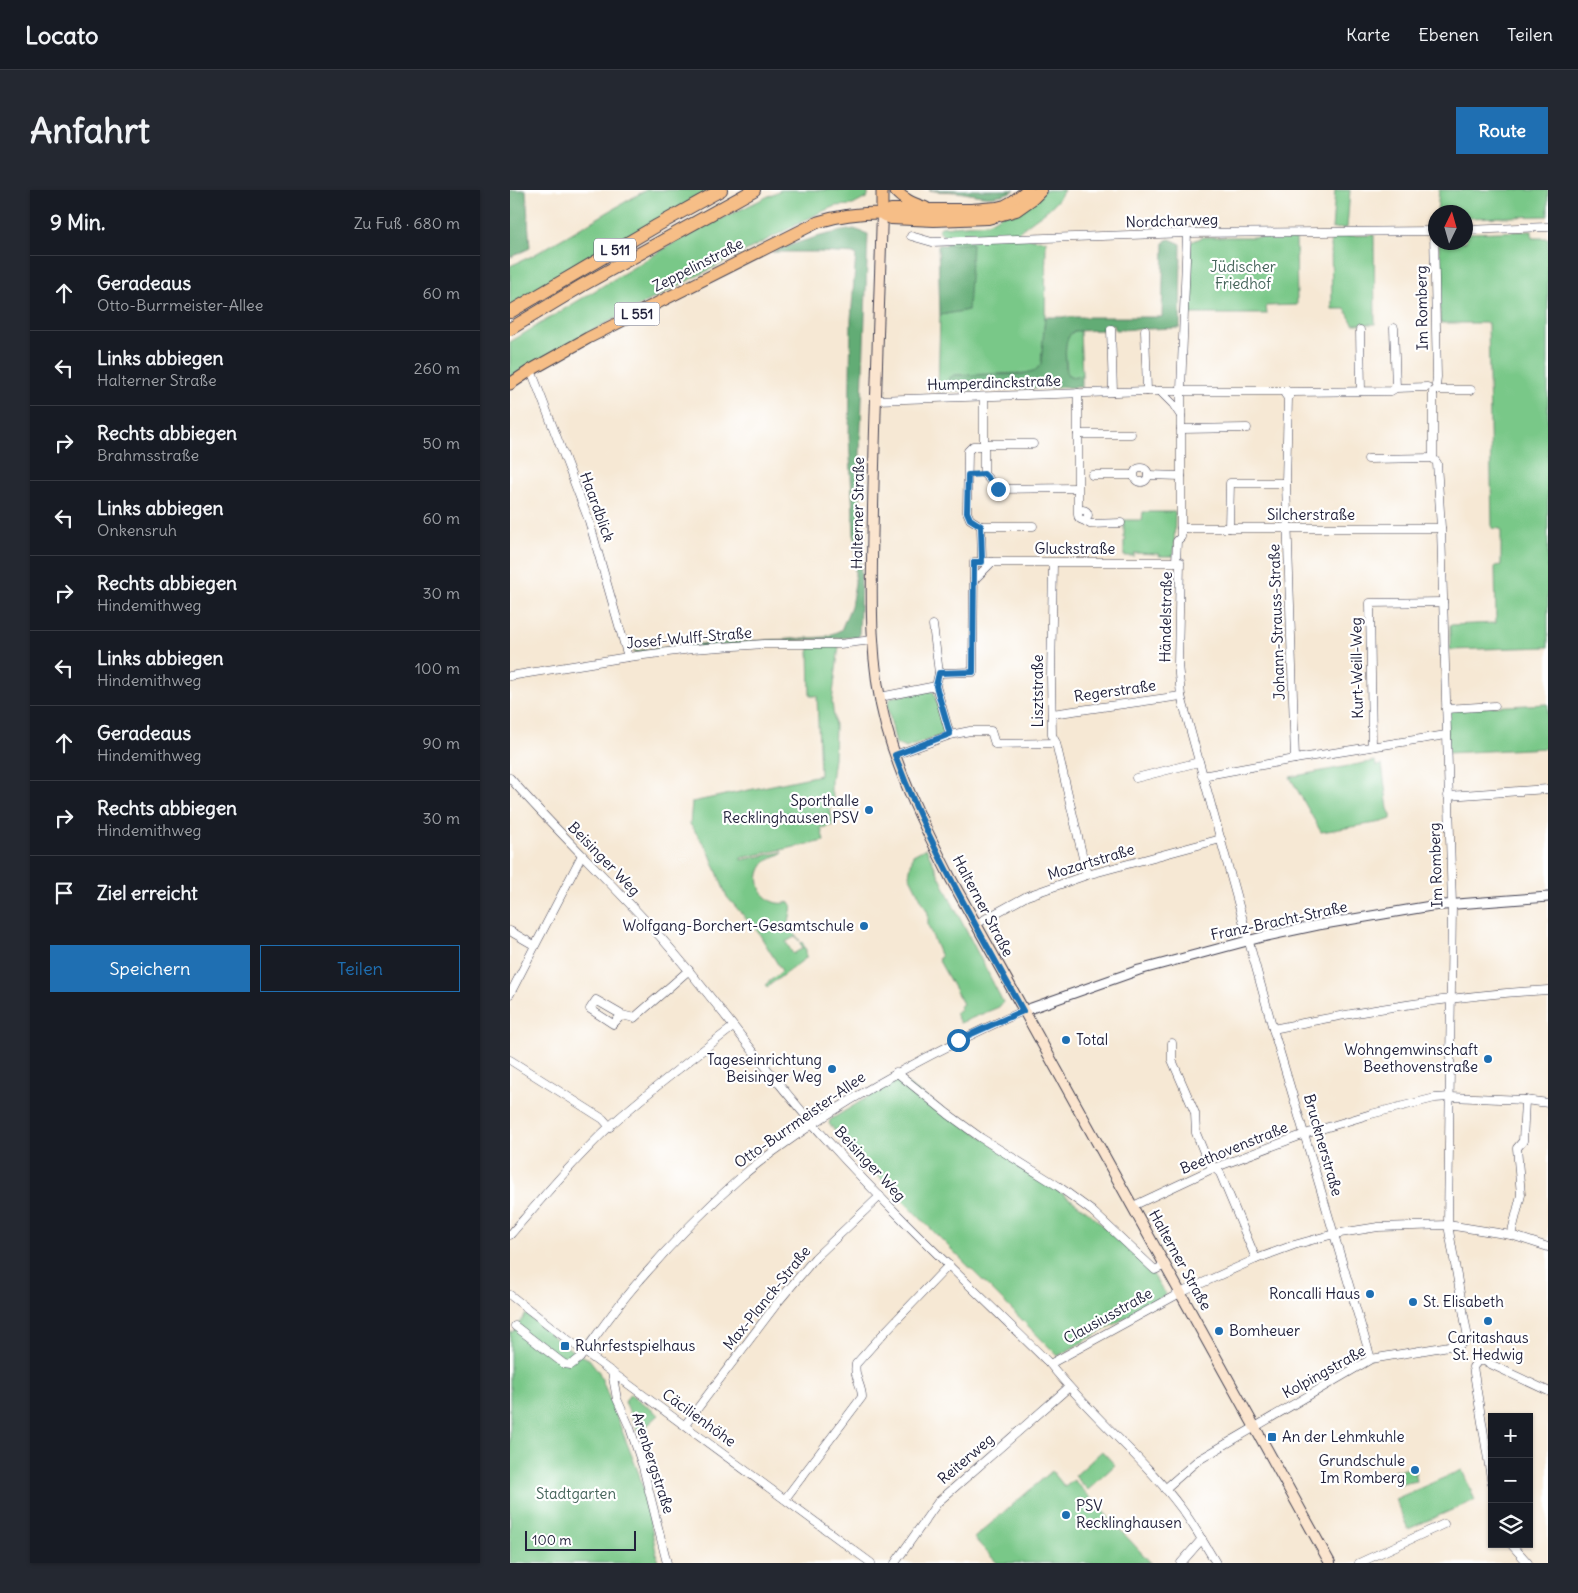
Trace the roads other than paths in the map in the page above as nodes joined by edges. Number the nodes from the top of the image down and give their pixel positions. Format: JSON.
{"nodes":[{"id":1,"x":721,"y":190,"type":"edge"},
{"id":2,"x":754,"y":190,"type":"edge"},
{"id":3,"x":882,"y":190,"type":"edge"},
{"id":4,"x":895,"y":190,"type":"edge"},
{"id":5,"x":1028,"y":190,"type":"edge"},
{"id":6,"x":1041,"y":190,"type":"edge"},
{"id":7,"x":932,"y":210,"type":"junction"},
{"id":8,"x":882,"y":213,"type":"junction"},
{"id":9,"x":1548,"y":227,"type":"edge"},
{"id":10,"x":1473,"y":230,"type":"edge"},
{"id":11,"x":1428,"y":231,"type":"edge"},
{"id":12,"x":1187,"y":233,"type":"junction"},
{"id":13,"x":911,"y":236,"type":"dead end"},
{"id":14,"x":1435,"y":250,"type":"edge"},
{"id":15,"x":510,"y":312,"type":"edge"},
{"id":16,"x":1394,"y":328,"type":"dead end"},
{"id":17,"x":510,"y":329,"type":"edge"},
{"id":18,"x":1111,"y":329,"type":"dead end"},
{"id":19,"x":1145,"y":330,"type":"dead end"},
{"id":20,"x":1360,"y":330,"type":"dead end"},
{"id":21,"x":531,"y":370,"type":"junction"},
{"id":22,"x":510,"y":384,"type":"edge"},
{"id":23,"x":1396,"y":388,"type":"junction"},
{"id":24,"x":1433,"y":388,"type":"junction"},
{"id":25,"x":1181,"y":390,"type":"junction"},
{"id":26,"x":1471,"y":390,"type":"dead end"},
{"id":27,"x":1147,"y":391,"type":"junction"},
{"id":28,"x":1160,"y":391,"type":"junction"},
{"id":29,"x":1361,"y":391,"type":"junction"},
{"id":30,"x":1113,"y":392,"type":"junction"},
{"id":31,"x":1078,"y":393,"type":"junction"},
{"id":32,"x":1289,"y":393,"type":"junction"},
{"id":33,"x":984,"y":397,"type":"junction"},
{"id":34,"x":876,"y":400,"type":"junction"},
{"id":35,"x":1181,"y":417,"type":"junction"},
{"id":36,"x":1181,"y":428,"type":"junction"},
{"id":37,"x":1247,"y":428,"type":"dead end"},
{"id":38,"x":1078,"y":434,"type":"junction"},
{"id":39,"x":1131,"y":434,"type":"dead end"},
{"id":40,"x":1033,"y":444,"type":"dead end"},
{"id":41,"x":984,"y":445,"type":"junction"},
{"id":42,"x":1433,"y":458,"type":"junction"},
{"id":43,"x":1368,"y":459,"type":"dead end"},
{"id":44,"x":984,"y":474,"type":"junction"},
{"id":45,"x":1230,"y":474,"type":"dead end"},
{"id":46,"x":968,"y":475,"type":"junction"},
{"id":47,"x":1092,"y":475,"type":"dead end"},
{"id":48,"x":1181,"y":476,"type":"junction"},
{"id":49,"x":1230,"y":483,"type":"junction"},
{"id":50,"x":1286,"y":483,"type":"junction"},
{"id":51,"x":1077,"y":488,"type":"junction"},
{"id":52,"x":1121,"y":523,"type":"dead end"},
{"id":53,"x":981,"y":526,"type":"junction"},
{"id":54,"x":1033,"y":526,"type":"dead end"},
{"id":55,"x":1182,"y":528,"type":"junction"},
{"id":56,"x":1229,"y":528,"type":"junction"},
{"id":57,"x":1441,"y":528,"type":"junction"},
{"id":58,"x":1287,"y":530,"type":"junction"},
{"id":59,"x":978,"y":562,"type":"junction"},
{"id":60,"x":992,"y":562,"type":"junction"},
{"id":61,"x":1176,"y":562,"type":"junction"},
{"id":62,"x":1053,"y":563,"type":"junction"},
{"id":63,"x":974,"y":580,"type":"junction"},
{"id":64,"x":1443,"y":602,"type":"junction"},
{"id":65,"x":933,"y":625,"type":"dead end"},
{"id":66,"x":872,"y":640,"type":"junction"},
{"id":67,"x":628,"y":657,"type":"junction"},
{"id":68,"x":939,"y":673,"type":"junction"},
{"id":69,"x":510,"y":676,"type":"edge"},
{"id":70,"x":936,"y":686,"type":"junction"},
{"id":71,"x":1182,"y":696,"type":"junction"},
{"id":72,"x":880,"y":697,"type":"junction"},
{"id":73,"x":1494,"y":706,"type":"dead end"},
{"id":74,"x":1446,"y":709,"type":"junction"},
{"id":75,"x":1052,"y":714,"type":"junction"},
{"id":76,"x":950,"y":734,"type":"junction"},
{"id":77,"x":1446,"y":735,"type":"junction"},
{"id":78,"x":1056,"y":743,"type":"junction"},
{"id":79,"x":1372,"y":746,"type":"junction"},
{"id":80,"x":895,"y":755,"type":"junction"},
{"id":81,"x":1295,"y":759,"type":"junction"},
{"id":82,"x":1199,"y":762,"type":"junction"},
{"id":83,"x":1202,"y":776,"type":"junction"},
{"id":84,"x":510,"y":778,"type":"edge"},
{"id":85,"x":1136,"y":778,"type":"dead end"},
{"id":86,"x":1548,"y":790,"type":"edge"},
{"id":87,"x":1448,"y":796,"type":"junction"},
{"id":88,"x":1221,"y":839,"type":"junction"},
{"id":89,"x":582,"y":855,"type":"junction"},
{"id":90,"x":1087,"y":875,"type":"junction"},
{"id":91,"x":1548,"y":897,"type":"edge"},
{"id":92,"x":1452,"y":905,"type":"junction"},
{"id":93,"x":976,"y":924,"type":"junction"},
{"id":94,"x":510,"y":931,"type":"edge"},
{"id":95,"x":1249,"y":940,"type":"junction"},
{"id":96,"x":534,"y":945,"type":"junction"},
{"id":97,"x":690,"y":970,"type":"junction"},
{"id":98,"x":1548,"y":990,"type":"edge"},
{"id":99,"x":510,"y":994,"type":"edge"},
{"id":100,"x":1450,"y":998,"type":"junction"},
{"id":101,"x":1023,"y":1011,"type":"junction"},
{"id":102,"x":622,"y":1015,"type":"dead end"},
{"id":103,"x":733,"y":1027,"type":"junction"},
{"id":104,"x":1274,"y":1028,"type":"junction"},
{"id":105,"x":1172,"y":1043,"type":"dead end"},
{"id":106,"x":510,"y":1060,"type":"edge"},
{"id":107,"x":896,"y":1072,"type":"junction"},
{"id":108,"x":1450,"y":1096,"type":"junction"},
{"id":109,"x":1525,"y":1100,"type":"junction"},
{"id":110,"x":1548,"y":1103,"type":"edge"},
{"id":111,"x":813,"y":1124,"type":"junction"},
{"id":112,"x":610,"y":1126,"type":"junction"},
{"id":113,"x":1305,"y":1134,"type":"junction"},
{"id":114,"x":1214,"y":1168,"type":"junction"},
{"id":115,"x":880,"y":1196,"type":"junction"},
{"id":116,"x":1133,"y":1206,"type":"junction"},
{"id":117,"x":1448,"y":1226,"type":"junction"},
{"id":118,"x":1334,"y":1234,"type":"junction"},
{"id":119,"x":510,"y":1235,"type":"edge"},
{"id":120,"x":1511,"y":1235,"type":"junction"},
{"id":121,"x":1548,"y":1248,"type":"edge"},
{"id":122,"x":1256,"y":1259,"type":"junction"},
{"id":123,"x":949,"y":1265,"type":"junction"},
{"id":124,"x":1165,"y":1265,"type":"junction"},
{"id":125,"x":1180,"y":1293,"type":"junction"},
{"id":126,"x":510,"y":1295,"type":"edge"},
{"id":127,"x":515,"y":1326,"type":"dead end"},
{"id":128,"x":1468,"y":1338,"type":"joint"},
{"id":129,"x":585,"y":1352,"type":"junction"},
{"id":130,"x":1371,"y":1359,"type":"junction"},
{"id":131,"x":1050,"y":1364,"type":"junction"},
{"id":132,"x":612,"y":1372,"type":"junction"},
{"id":133,"x":1068,"y":1388,"type":"junction"},
{"id":134,"x":1548,"y":1390,"type":"edge"},
{"id":135,"x":686,"y":1425,"type":"junction"},
{"id":136,"x":1255,"y":1428,"type":"junction"},
{"id":137,"x":1488,"y":1460,"type":"edge"},
{"id":138,"x":1165,"y":1489,"type":"junction"},
{"id":139,"x":785,"y":1499,"type":"junction"},
{"id":140,"x":1444,"y":1524,"type":"dead end"},
{"id":141,"x":1202,"y":1540,"type":"junction"},
{"id":142,"x":1514,"y":1548,"type":"edge"},
{"id":143,"x":667,"y":1563,"type":"edge"},
{"id":144,"x":871,"y":1563,"type":"edge"},
{"id":145,"x":895,"y":1563,"type":"edge"},
{"id":146,"x":1181,"y":1563,"type":"edge"},
{"id":147,"x":1216,"y":1563,"type":"edge"},
{"id":148,"x":1330,"y":1563,"type":"edge"},
{"id":149,"x":1359,"y":1563,"type":"edge"},
{"id":150,"x":1528,"y":1563,"type":"edge"}],
"edges":[{"from":1,"to":15,"type":"highway","number":"L 511"},
{"from":2,"to":17,"type":"highway","number":"L 511"},
{"from":3,"to":8,"type":"main road","name":"Halterner Straße"},
{"from":4,"to":7,"type":"highway"},
{"from":5,"to":7,"type":"highway"},
{"from":6,"to":8,"type":"highway"},
{"from":7,"to":8,"type":"highway"},
{"from":8,"to":21,"type":"main road","name":"Zeppelinstraße","number":"L 551"},
{"from":8,"to":34,"type":"main road","name":"Halterner Straße"},
{"from":9,"to":10,"type":"street"},
{"from":11,"to":12,"type":"street","name":"Nordcharweg"},
{"from":12,"to":13,"type":"street","name":"Nordcharweg"},
{"from":12,"to":25,"type":"street","name":"Händelstraße"},
{"from":14,"to":24,"type":"street","name":"Im Romberg"},
{"from":16,"to":23,"type":"street"},
{"from":18,"to":30,"type":"street"},
{"from":19,"to":27,"type":"street"},
{"from":20,"to":29,"type":"street"},
{"from":21,"to":22,"type":"main road","name":"Zeppelinstraße","number":"L 551"},
{"from":21,"to":67,"type":"street","name":"Haardblick"},
{"from":23,"to":24,"type":"street","name":"Humperdinckstraße"},
{"from":23,"to":29,"type":"street","name":"Humperdinckstraße"},
{"from":24,"to":26,"type":"street","name":"Humperdinckstraße"},
{"from":24,"to":42,"type":"street","name":"Im Romberg"},
{"from":25,"to":28,"type":"street","name":"Humperdinckstraße"},
{"from":25,"to":32,"type":"street","name":"Humperdinckstraße"},
{"from":25,"to":35,"type":"street","name":"Händelstraße"},
{"from":27,"to":28,"type":"street","name":"Humperdinckstraße"},
{"from":27,"to":30,"type":"street","name":"Humperdinckstraße"},
{"from":28,"to":35,"type":"street"},
{"from":29,"to":32,"type":"street","name":"Humperdinckstraße"},
{"from":30,"to":31,"type":"street","name":"Humperdinckstraße"},
{"from":31,"to":33,"type":"street","name":"Humperdinckstraße"},
{"from":31,"to":38,"type":"street"},
{"from":32,"to":50,"type":"street","name":"Johann-Strauss-Straße"},
{"from":33,"to":34,"type":"street","name":"Humperdinckstraße"},
{"from":33,"to":41,"type":"street"},
{"from":34,"to":66,"type":"main road","name":"Halterner Straße"},
{"from":35,"to":36,"type":"street","name":"Händelstraße"},
{"from":36,"to":37,"type":"street"},
{"from":36,"to":48,"type":"street","name":"Händelstraße"},
{"from":38,"to":39,"type":"street"},
{"from":38,"to":51,"type":"street"},
{"from":40,"to":41,"type":"street"},
{"from":41,"to":44,"type":"street"},
{"from":41,"to":46,"type":"street"},
{"from":42,"to":43,"type":"street"},
{"from":42,"to":57,"type":"street","name":"Im Romberg"},
{"from":44,"to":46,"type":"street"},
{"from":44,"to":51,"type":"street"},
{"from":45,"to":49,"type":"street"},
{"from":46,"to":53,"type":"street"},
{"from":47,"to":48,"type":"street"},
{"from":48,"to":55,"type":"street","name":"Händelstraße"},
{"from":49,"to":50,"type":"street"},
{"from":49,"to":56,"type":"street"},
{"from":50,"to":58,"type":"street","name":"Johann-Strauss-Straße"},
{"from":51,"to":52,"type":"street"},
{"from":53,"to":54,"type":"street"},
{"from":53,"to":59,"type":"street"},
{"from":55,"to":56,"type":"street","name":"Silcherstraße"},
{"from":55,"to":61,"type":"street","name":"Händelstraße"},
{"from":56,"to":58,"type":"street","name":"Silcherstraße"},
{"from":57,"to":58,"type":"street","name":"Silcherstraße"},
{"from":57,"to":64,"type":"street","name":"Im Romberg"},
{"from":58,"to":81,"type":"street","name":"Johann-Strauss-Straße"},
{"from":59,"to":60,"type":"street","name":"Gluckstraße"},
{"from":59,"to":63,"type":"street"},
{"from":60,"to":62,"type":"street","name":"Gluckstraße"},
{"from":60,"to":63,"type":"street"},
{"from":61,"to":62,"type":"street","name":"Gluckstraße"},
{"from":61,"to":71,"type":"street","name":"Händelstraße"},
{"from":62,"to":75,"type":"street","name":"Lisztstraße"},
{"from":63,"to":68,"type":"street"},
{"from":64,"to":74,"type":"street","name":"Im Romberg"},
{"from":64,"to":79,"type":"street","name":"Kurt-Weill-Weg"},
{"from":65,"to":68,"type":"street"},
{"from":66,"to":67,"type":"street","name":"Josef-Wulff-Straße"},
{"from":66,"to":72,"type":"main road","name":"Halterner Straße"},
{"from":67,"to":69,"type":"street","name":"Josef-Wulff-Straße"},
{"from":68,"to":70,"type":"street"},
{"from":70,"to":72,"type":"street"},
{"from":70,"to":76,"type":"street"},
{"from":71,"to":75,"type":"street","name":"Regerstraße"},
{"from":71,"to":82,"type":"street","name":"Händelstraße"},
{"from":72,"to":80,"type":"main road","name":"Halterner Straße"},
{"from":73,"to":74,"type":"street"},
{"from":74,"to":77,"type":"street","name":"Im Romberg"},
{"from":75,"to":78,"type":"street","name":"Lisztstraße"},
{"from":76,"to":78,"type":"street"},
{"from":76,"to":80,"type":"street"},
{"from":77,"to":79,"type":"street"},
{"from":77,"to":87,"type":"street","name":"Im Romberg"},
{"from":78,"to":90,"type":"street","name":"Lisztstraße"},
{"from":79,"to":81,"type":"street"},
{"from":80,"to":93,"type":"main road","name":"Halterner Straße"},
{"from":81,"to":83,"type":"street"},
{"from":82,"to":83,"type":"street","name":"Händelstraße"},
{"from":82,"to":85,"type":"street"},
{"from":83,"to":88,"type":"street","name":"Händelstraße"},
{"from":84,"to":89,"type":"street","name":"Beisinger Weg"},
{"from":86,"to":87,"type":"street"},
{"from":87,"to":92,"type":"street","name":"Im Romberg"},
{"from":88,"to":90,"type":"street","name":"Mozartstraße"},
{"from":88,"to":95,"type":"street","name":"Händelstraße"},
{"from":89,"to":96,"type":"street"},
{"from":89,"to":97,"type":"street","name":"Beisinger Weg"},
{"from":90,"to":93,"type":"street","name":"Mozartstraße"},
{"from":91,"to":92,"type":"street","name":"Franz-Bracht-Straße"},
{"from":92,"to":95,"type":"street","name":"Franz-Bracht-Straße"},
{"from":92,"to":100,"type":"street","name":"Im Romberg"},
{"from":93,"to":101,"type":"main road","name":"Halterner Straße"},
{"from":94,"to":96,"type":"street"},
{"from":95,"to":101,"type":"street","name":"Franz-Bracht-Straße"},
{"from":95,"to":104,"type":"street","name":"Brucknerstraße"},
{"from":96,"to":99,"type":"street"},
{"from":97,"to":102,"type":"street"},
{"from":97,"to":103,"type":"street","name":"Beisinger Weg"},
{"from":98,"to":100,"type":"street"},
{"from":100,"to":104,"type":"street"},
{"from":100,"to":108,"type":"street","name":"Im Romberg"},
{"from":101,"to":107,"type":"street","name":"Otto-Burrmeister-Allee"},
{"from":101,"to":116,"type":"main road","name":"Halterner Straße"},
{"from":103,"to":111,"type":"street","name":"Beisinger Weg"},
{"from":103,"to":112,"type":"street"},
{"from":104,"to":113,"type":"street","name":"Brucknerstraße"},
{"from":105,"to":114,"type":"street"},
{"from":106,"to":112,"type":"street"},
{"from":107,"to":111,"type":"street","name":"Otto-Burrmeister-Allee"},
{"from":107,"to":124,"type":"street"},
{"from":108,"to":109,"type":"street","name":"Beethovenstraße"},
{"from":108,"to":113,"type":"street","name":"Beethovenstraße"},
{"from":108,"to":117,"type":"street","name":"Im Romberg"},
{"from":109,"to":110,"type":"street","name":"Beethovenstraße"},
{"from":109,"to":120,"type":"street"},
{"from":111,"to":115,"type":"street","name":"Beisinger Weg"},
{"from":111,"to":129,"type":"street","name":"Otto-Burrmeister-Allee"},
{"from":112,"to":119,"type":"street"},
{"from":113,"to":114,"type":"street","name":"Beethovenstraße"},
{"from":113,"to":118,"type":"street","name":"Brucknerstraße"},
{"from":114,"to":116,"type":"street","name":"Beethovenstraße"},
{"from":114,"to":122,"type":"street"},
{"from":115,"to":123,"type":"street","name":"Beisinger Weg"},
{"from":115,"to":135,"type":"street","name":"Max-Planck-Straße"},
{"from":116,"to":124,"type":"main road","name":"Halterner Straße"},
{"from":117,"to":118,"type":"street","name":"Clausiusstraße"},
{"from":117,"to":120,"type":"street","name":"Clausiusstraße"},
{"from":117,"to":128,"type":"street","name":"Im Romberg"},
{"from":118,"to":122,"type":"street","name":"Clausiusstraße"},
{"from":118,"to":130,"type":"street","name":"Brucknerstraße"},
{"from":120,"to":121,"type":"street","name":"Clausiusstraße"},
{"from":122,"to":125,"type":"street","name":"Clausiusstraße"},
{"from":123,"to":131,"type":"street","name":"Beisinger Weg"},
{"from":123,"to":139,"type":"street"},
{"from":124,"to":125,"type":"main road","name":"Halterner Straße"},
{"from":125,"to":131,"type":"street","name":"Clausiusstraße"},
{"from":125,"to":136,"type":"main road","name":"Halterner Straße"},
{"from":126,"to":129,"type":"street","name":"Cäcilienhöhe"},
{"from":127,"to":129,"type":"street"},
{"from":128,"to":130,"type":"street","name":"Kolpingstraße"},
{"from":129,"to":132,"type":"street","name":"Cäcilienhöhe"},
{"from":130,"to":136,"type":"street","name":"Kolpingstraße"},
{"from":131,"to":133,"type":"street","name":"Beisinger Weg"},
{"from":132,"to":135,"type":"street","name":"Cäcilienhöhe"},
{"from":132,"to":143,"type":"street","name":"Arenbergstraße"},
{"from":133,"to":138,"type":"street","name":"Beisinger Weg"},
{"from":133,"to":145,"type":"street","name":"Reiterweg"},
{"from":134,"to":137,"type":"street"},
{"from":135,"to":139,"type":"street","name":"Cäcilienhöhe"},
{"from":136,"to":138,"type":"street"},
{"from":136,"to":148,"type":"main road","name":"Halterner Straße"},
{"from":138,"to":141,"type":"street","name":"Beisinger Weg"},
{"from":139,"to":144,"type":"street","name":"Cäcilienhöhe"},
{"from":140,"to":149,"type":"street"},
{"from":141,"to":146,"type":"street"},
{"from":141,"to":147,"type":"street","name":"Beisinger Weg"},
{"from":142,"to":150,"type":"street"}]}
